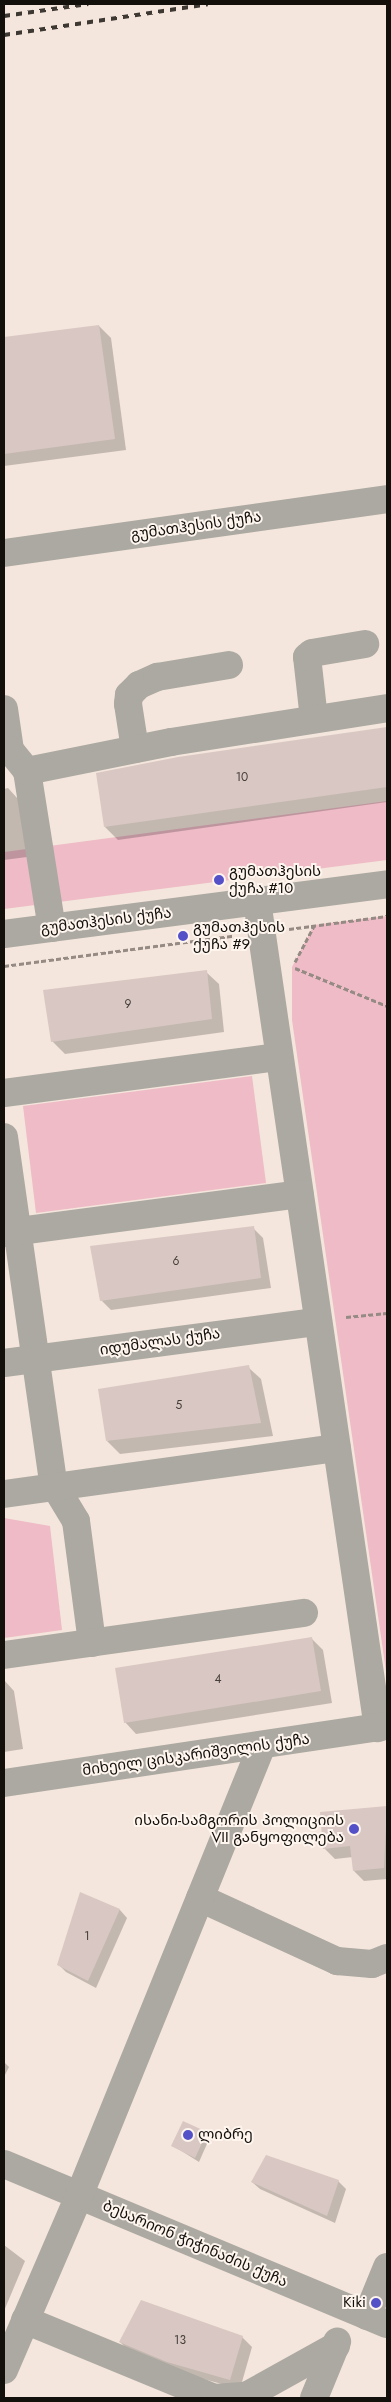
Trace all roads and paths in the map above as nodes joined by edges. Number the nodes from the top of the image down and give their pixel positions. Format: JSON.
{"nodes":[{"id":1,"x":387,"y":499,"type":"edge"},
{"id":2,"x":4,"y":553,"type":"edge"},
{"id":3,"x":365,"y":644,"type":"dead end"},
{"id":4,"x":229,"y":665,"type":"dead end"},
{"id":5,"x":387,"y":708,"type":"edge"},
{"id":6,"x":4,"y":709,"type":"edge"},
{"id":7,"x":314,"y":719,"type":"junction"},
{"id":8,"x":7,"y":749,"type":"edge"},
{"id":9,"x":135,"y":749,"type":"junction"},
{"id":10,"x":27,"y":771,"type":"junction"},
{"id":11,"x":387,"y":884,"type":"edge"},
{"id":12,"x":257,"y":901,"type":"junction"},
{"id":13,"x":387,"y":916,"type":"edge"},
{"id":14,"x":314,"y":925,"type":"junction"},
{"id":15,"x":52,"y":928,"type":"junction"},
{"id":16,"x":262,"y":932,"type":"junction"},
{"id":17,"x":4,"y":934,"type":"edge"},
{"id":18,"x":4,"y":966,"type":"edge"},
{"id":19,"x":387,"y":1006,"type":"edge"},
{"id":20,"x":279,"y":1057,"type":"junction"},
{"id":21,"x":4,"y":1092,"type":"edge"},
{"id":22,"x":4,"y":1137,"type":"edge"},
{"id":23,"x":299,"y":1194,"type":"junction"},
{"id":24,"x":11,"y":1232,"type":"edge"},
{"id":25,"x":387,"y":1313,"type":"edge"},
{"id":26,"x":317,"y":1322,"type":"junction"},
{"id":27,"x":38,"y":1358,"type":"junction"},
{"id":28,"x":4,"y":1363,"type":"edge"},
{"id":29,"x":337,"y":1448,"type":"junction"},
{"id":30,"x":56,"y":1487,"type":"junction"},
{"id":31,"x":4,"y":1494,"type":"edge"},
{"id":32,"x":304,"y":1613,"type":"dead end"},
{"id":33,"x":92,"y":1643,"type":"junction"},
{"id":34,"x":4,"y":1655,"type":"edge"},
{"id":35,"x":383,"y":1727,"type":"edge"},
{"id":36,"x":262,"y":1746,"type":"junction"},
{"id":37,"x":4,"y":1782,"type":"edge"},
{"id":38,"x":200,"y":1898,"type":"junction"},
{"id":39,"x":387,"y":1958,"type":"edge"},
{"id":40,"x":4,"y":2164,"type":"edge"},
{"id":41,"x":79,"y":2196,"type":"junction"},
{"id":42,"x":387,"y":2266,"type":"edge"},
{"id":43,"x":368,"y":2317,"type":"edge"},
{"id":44,"x":25,"y":2320,"type":"junction"},
{"id":45,"x":336,"y":2346,"type":"junction"},
{"id":46,"x":4,"y":2370,"type":"edge"},
{"id":47,"x":314,"y":2398,"type":"edge"}],
"edges":[{"from":1,"to":2,"type":"street","name":"გუმათჰესის ქუჩა"},
{"from":3,"to":7,"type":"street"},
{"from":4,"to":9,"type":"street"},
{"from":5,"to":7,"type":"street"},
{"from":6,"to":8,"type":"street"},
{"from":7,"to":9,"type":"street"},
{"from":8,"to":10,"type":"street"},
{"from":9,"to":10,"type":"street"},
{"from":10,"to":15,"type":"street"},
{"from":11,"to":12,"type":"street","name":"გუმათჰესის ქუჩა"},
{"from":12,"to":15,"type":"street","name":"გუმათჰესის ქუჩა"},
{"from":12,"to":16,"type":"street"},
{"from":13,"to":14,"type":"path"},
{"from":14,"to":16,"type":"path"},
{"from":14,"to":19,"type":"path"},
{"from":15,"to":17,"type":"street","name":"გუმათჰესის ქუჩა"},
{"from":16,"to":18,"type":"path"},
{"from":16,"to":20,"type":"street"},
{"from":20,"to":21,"type":"street"},
{"from":20,"to":23,"type":"street"},
{"from":22,"to":24,"type":"street"},
{"from":23,"to":24,"type":"street"},
{"from":23,"to":26,"type":"street"},
{"from":24,"to":27,"type":"street"},
{"from":25,"to":26,"type":"path"},
{"from":26,"to":27,"type":"street","name":"იდუმალას ქუჩა"},
{"from":26,"to":29,"type":"street"},
{"from":27,"to":28,"type":"street","name":"იდუმალას ქუჩა"},
{"from":27,"to":30,"type":"street"},
{"from":29,"to":30,"type":"street"},
{"from":29,"to":35,"type":"street"},
{"from":30,"to":31,"type":"street"},
{"from":30,"to":33,"type":"street"},
{"from":32,"to":33,"type":"street"},
{"from":33,"to":34,"type":"street"},
{"from":35,"to":36,"type":"street","name":"მიხეილ ცისკარიშვილის ქუჩა"},
{"from":36,"to":37,"type":"street","name":"მიხეილ ცისკარიშვილის ქუჩა"},
{"from":36,"to":38,"type":"street"},
{"from":38,"to":39,"type":"street"},
{"from":38,"to":41,"type":"street"},
{"from":40,"to":41,"type":"street","name":"ბესარიონ ჭიჭინაძის ქუჩა"},
{"from":41,"to":43,"type":"street","name":"ბესარიონ ჭიჭინაძის ქუჩა"},
{"from":41,"to":44,"type":"street"},
{"from":42,"to":43,"type":"street"},
{"from":43,"to":45,"type":"street"},
{"from":44,"to":45,"type":"street"},
{"from":44,"to":46,"type":"street"},
{"from":45,"to":47,"type":"street"}]}
